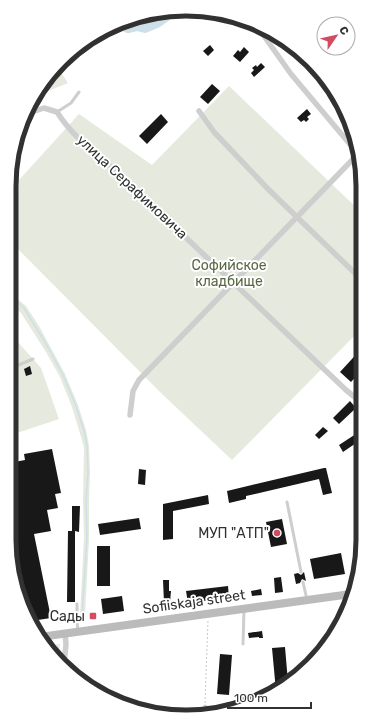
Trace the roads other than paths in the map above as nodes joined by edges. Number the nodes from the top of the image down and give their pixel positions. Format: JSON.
{"nodes":[{"id":1,"x":264,"y":36,"type":"dead end"},
{"id":2,"x":79,"y":92,"type":"dead end"},
{"id":3,"x":34,"y":111,"type":"edge"},
{"id":4,"x":199,"y":111,"type":"dead end"},
{"id":5,"x":57,"y":112,"type":"junction"},
{"id":6,"x":351,"y":145,"type":"edge"},
{"id":7,"x":354,"y":160,"type":"edge"},
{"id":8,"x":297,"y":217,"type":"junction"},
{"id":9,"x":356,"y":274,"type":"edge"},
{"id":10,"x":234,"y":282,"type":"junction"},
{"id":11,"x":33,"y":359,"type":"dead end"},
{"id":12,"x":16,"y":366,"type":"edge"},
{"id":13,"x":356,"y":398,"type":"edge"},
{"id":14,"x":130,"y":415,"type":"dead end"},
{"id":15,"x":288,"y":502,"type":"dead end"},
{"id":16,"x":301,"y":572,"type":"dead end"},
{"id":17,"x":303,"y":582,"type":"dead end"},
{"id":18,"x":347,"y":595,"type":"edge"},
{"id":19,"x":308,"y":600,"type":"junction"},
{"id":20,"x":77,"y":604,"type":"dead end"},
{"id":21,"x":244,"y":608,"type":"junction"},
{"id":22,"x":78,"y":632,"type":"junction"},
{"id":23,"x":65,"y":633,"type":"junction"},
{"id":24,"x":46,"y":636,"type":"edge"},
{"id":25,"x":243,"y":644,"type":"dead end"},
{"id":26,"x":65,"y":659,"type":"edge"},
{"id":27,"x":205,"y":706,"type":"road end"},
{"id":28,"x":209,"y":709,"type":"edge"}],
"edges":[{"from":1,"to":6,"type":"street"},
{"from":2,"to":5,"type":"lane"},
{"from":3,"to":5,"type":"street"},
{"from":4,"to":8,"type":"street"},
{"from":5,"to":10,"type":"street","name":"улица Серафимовича"},
{"from":7,"to":8,"type":"street"},
{"from":8,"to":9,"type":"street"},
{"from":8,"to":10,"type":"street"},
{"from":10,"to":13,"type":"street","name":"улица Серафимовича"},
{"from":10,"to":14,"type":"street"},
{"from":11,"to":12,"type":"lane"},
{"from":15,"to":16,"type":"lane"},
{"from":17,"to":19,"type":"lane"},
{"from":18,"to":19,"type":"main road","name":"Sofiiskaja street"},
{"from":19,"to":21,"type":"main road","name":"Sofiiskaja street"},
{"from":20,"to":22,"type":"lane"},
{"from":21,"to":22,"type":"main road","name":"Sofiiskaja street"},
{"from":21,"to":25,"type":"lane"},
{"from":22,"to":23,"type":"main road","name":"Sofiiskaja street"},
{"from":23,"to":24,"type":"main road","name":"Sofiiskaja street"},
{"from":23,"to":26,"type":"street"},
{"from":27,"to":28,"type":"lane"}]}
